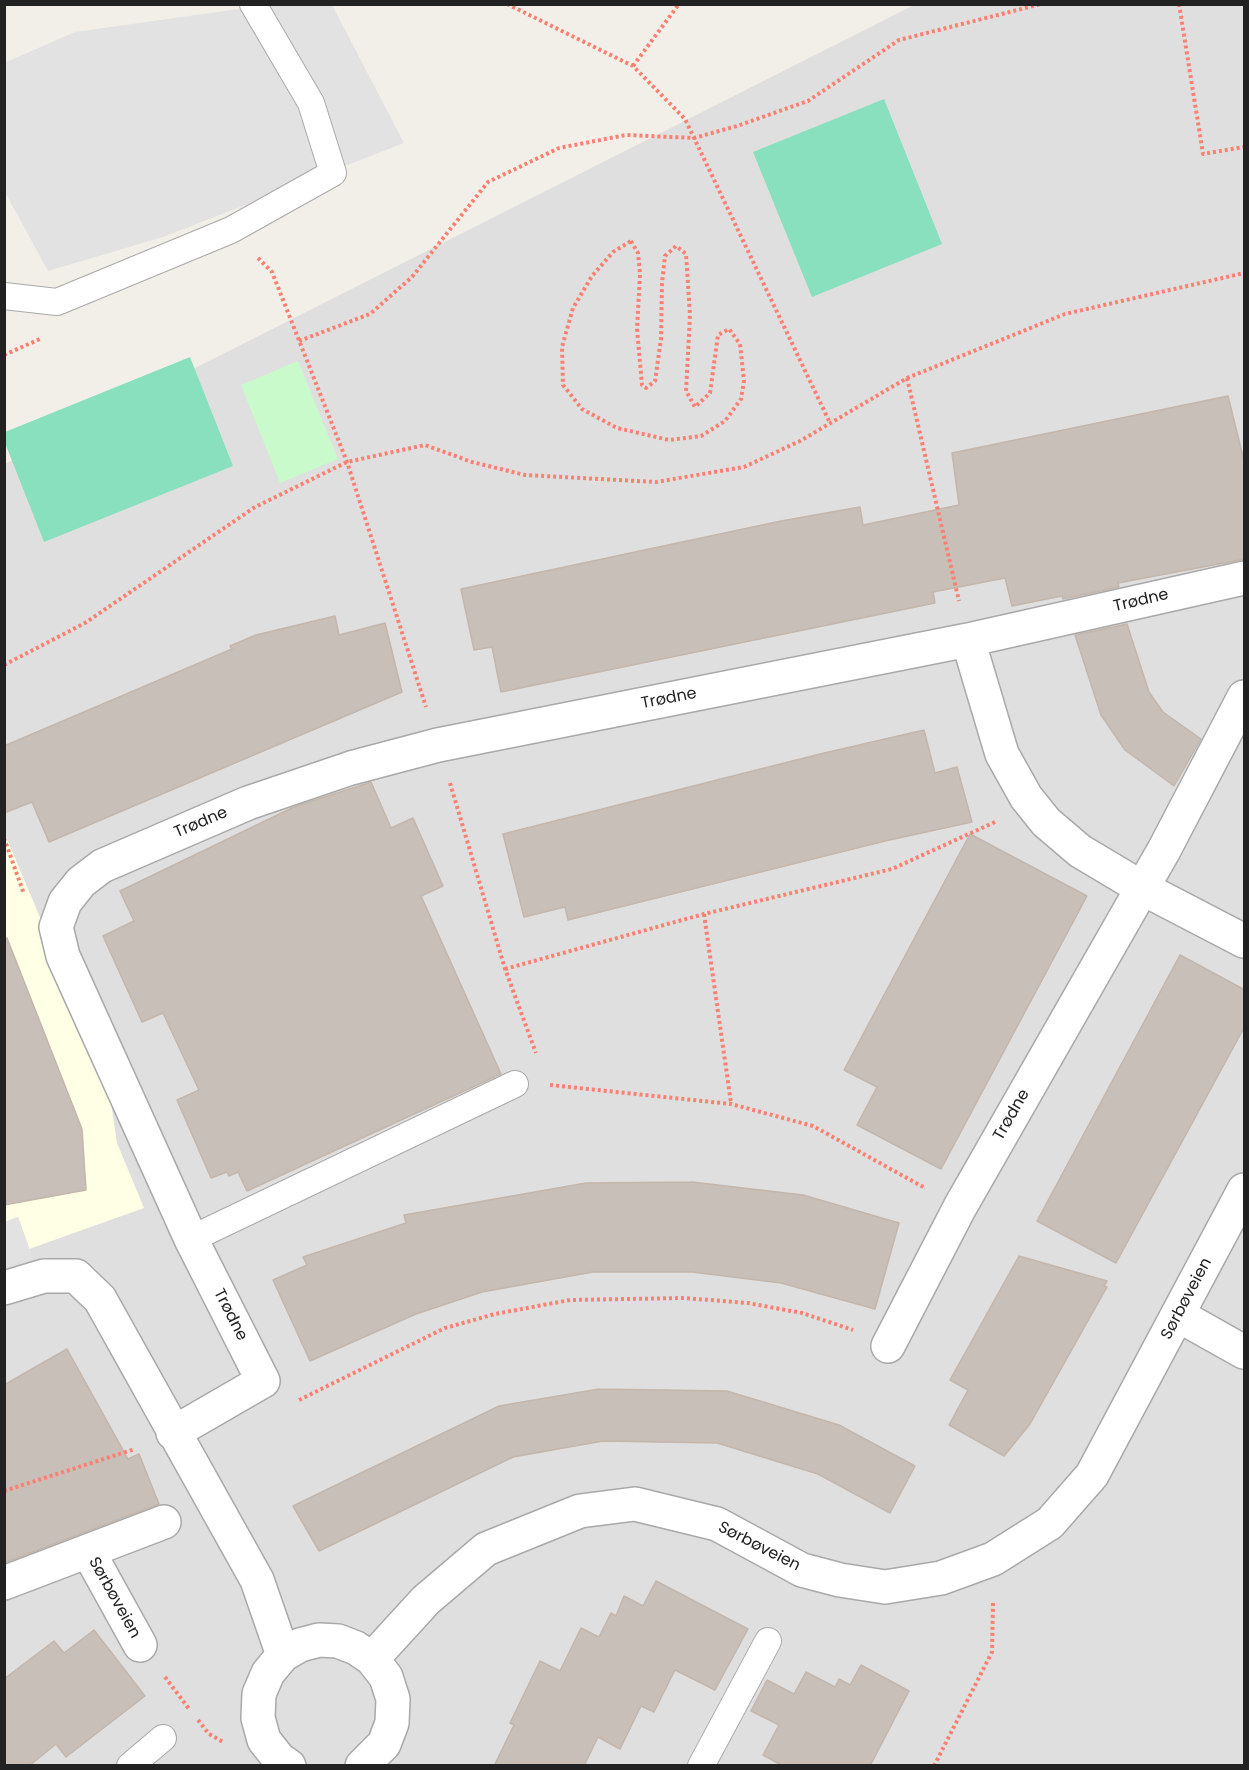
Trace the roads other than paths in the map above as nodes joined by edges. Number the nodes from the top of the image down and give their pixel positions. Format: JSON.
{"nodes":[{"id":1,"x":253,"y":4,"type":"edge"},
{"id":2,"x":4,"y":296,"type":"edge"},
{"id":3,"x":1245,"y":578,"type":"edge"},
{"id":4,"x":968,"y":640,"type":"junction"},
{"id":5,"x":1245,"y":698,"type":"edge"},
{"id":6,"x":1142,"y":888,"type":"junction"},
{"id":7,"x":1245,"y":941,"type":"edge"},
{"id":8,"x":515,"y":1084,"type":"road end"},
{"id":9,"x":1245,"y":1191,"type":"edge"},
{"id":10,"x":192,"y":1239,"type":"junction"},
{"id":11,"x":4,"y":1288,"type":"edge"},
{"id":12,"x":1178,"y":1315,"type":"junction"},
{"id":13,"x":888,"y":1346,"type":"road end"},
{"id":14,"x":1245,"y":1352,"type":"edge"},
{"id":15,"x":173,"y":1433,"type":"junction"},
{"id":16,"x":164,"y":1522,"type":"dead end"},
{"id":17,"x":88,"y":1551,"type":"junction"},
{"id":18,"x":4,"y":1583,"type":"edge"},
{"id":19,"x":768,"y":1641,"type":"dead end"},
{"id":20,"x":140,"y":1646,"type":"road end"},
{"id":21,"x":283,"y":1655,"type":"junction"},
{"id":22,"x":372,"y":1659,"type":"junction"},
{"id":23,"x":163,"y":1738,"type":"dead end"},
{"id":24,"x":280,"y":1763,"type":"edge"},
{"id":25,"x":130,"y":1766,"type":"edge"},
{"id":26,"x":362,"y":1766,"type":"edge"},
{"id":27,"x":701,"y":1766,"type":"edge"}],
"edges":[{"from":1,"to":2,"type":"lane"},
{"from":3,"to":4,"type":"street","name":"Trødne"},
{"from":4,"to":6,"type":"street"},
{"from":4,"to":10,"type":"street","name":"Trødne"},
{"from":5,"to":6,"type":"street","name":"Trødne"},
{"from":6,"to":7,"type":"street"},
{"from":6,"to":13,"type":"street","name":"Trødne"},
{"from":8,"to":10,"type":"lane"},
{"from":9,"to":12,"type":"street","name":"Sørbøveien"},
{"from":10,"to":15,"type":"street","name":"Trødne"},
{"from":11,"to":15,"type":"street"},
{"from":12,"to":14,"type":"street"},
{"from":12,"to":22,"type":"street","name":"Sørbøveien"},
{"from":15,"to":21,"type":"street"},
{"from":16,"to":17,"type":"street","name":"Sørbøveien"},
{"from":17,"to":18,"type":"street","name":"Sørbøveien"},
{"from":17,"to":20,"type":"street","name":"Sørbøveien"},
{"from":19,"to":27,"type":"lane"},
{"from":21,"to":22,"type":"street"},
{"from":21,"to":24,"type":"street"},
{"from":22,"to":26,"type":"street"},
{"from":23,"to":25,"type":"lane"}]}
